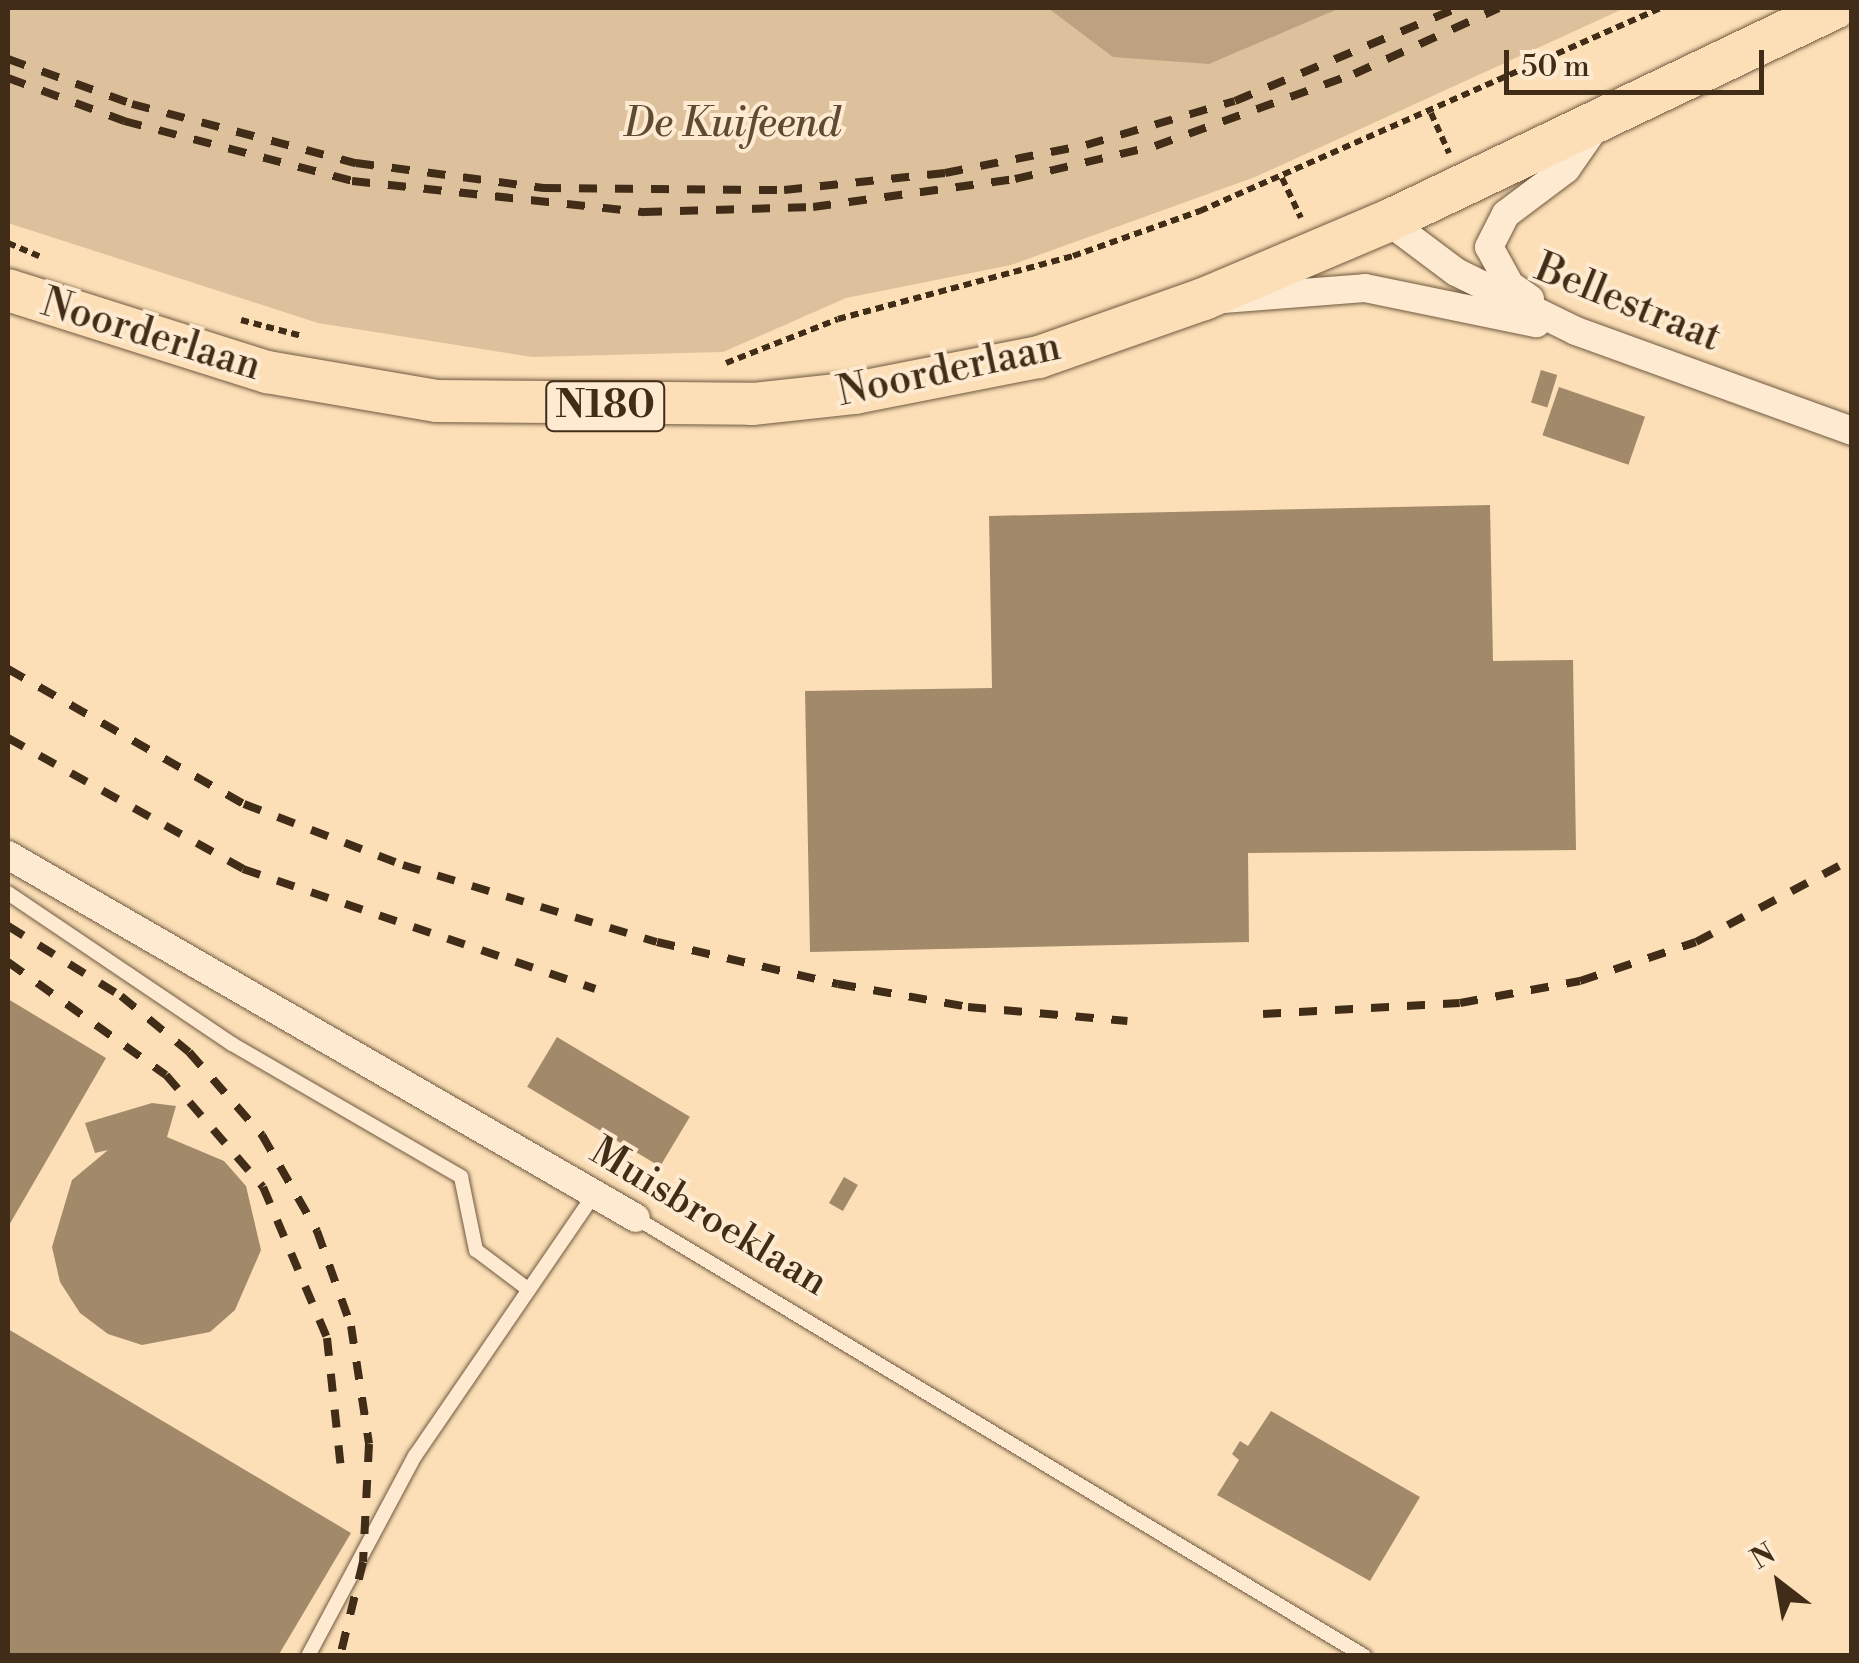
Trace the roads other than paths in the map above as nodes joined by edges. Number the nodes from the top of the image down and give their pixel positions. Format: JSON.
{"nodes":[{"id":1,"x":1834,"y":8,"type":"edge"},
{"id":2,"x":1600,"y":121,"type":"junction"},
{"id":3,"x":1388,"y":222,"type":"junction"},
{"id":4,"x":8,"y":290,"type":"edge"},
{"id":5,"x":1204,"y":298,"type":"junction"},
{"id":6,"x":1576,"y":331,"type":"junction"},
{"id":7,"x":1852,"y":432,"type":"edge"},
{"id":8,"x":8,"y":855,"type":"edge"},
{"id":9,"x":8,"y":894,"type":"edge"},
{"id":10,"x":594,"y":1194,"type":"junction"},
{"id":11,"x":636,"y":1218,"type":"joint"},
{"id":12,"x":529,"y":1290,"type":"junction"},
{"id":13,"x":308,"y":1656,"type":"edge"},
{"id":14,"x":1364,"y":1656,"type":"edge"}],
"edges":[{"from":1,"to":2,"type":"main road","name":"Noorderlaan","number":"N180"},
{"from":2,"to":3,"type":"main road","name":"Noorderlaan","number":"N180"},
{"from":2,"to":6,"type":"street"},
{"from":3,"to":5,"type":"main road","name":"Noorderlaan","number":"N180"},
{"from":3,"to":6,"type":"street","name":"Bellestraat"},
{"from":4,"to":5,"type":"main road","name":"Noorderlaan","number":"N180"},
{"from":5,"to":6,"type":"street"},
{"from":6,"to":7,"type":"street","name":"Bellestraat"},
{"from":8,"to":10,"type":"street","name":"Muisbroeklaan"},
{"from":9,"to":12,"type":"lane"},
{"from":10,"to":11,"type":"street","name":"Muisbroeklaan"},
{"from":10,"to":12,"type":"lane"},
{"from":11,"to":14,"type":"lane","name":"Muisbroeklaan"},
{"from":12,"to":13,"type":"lane"}]}
